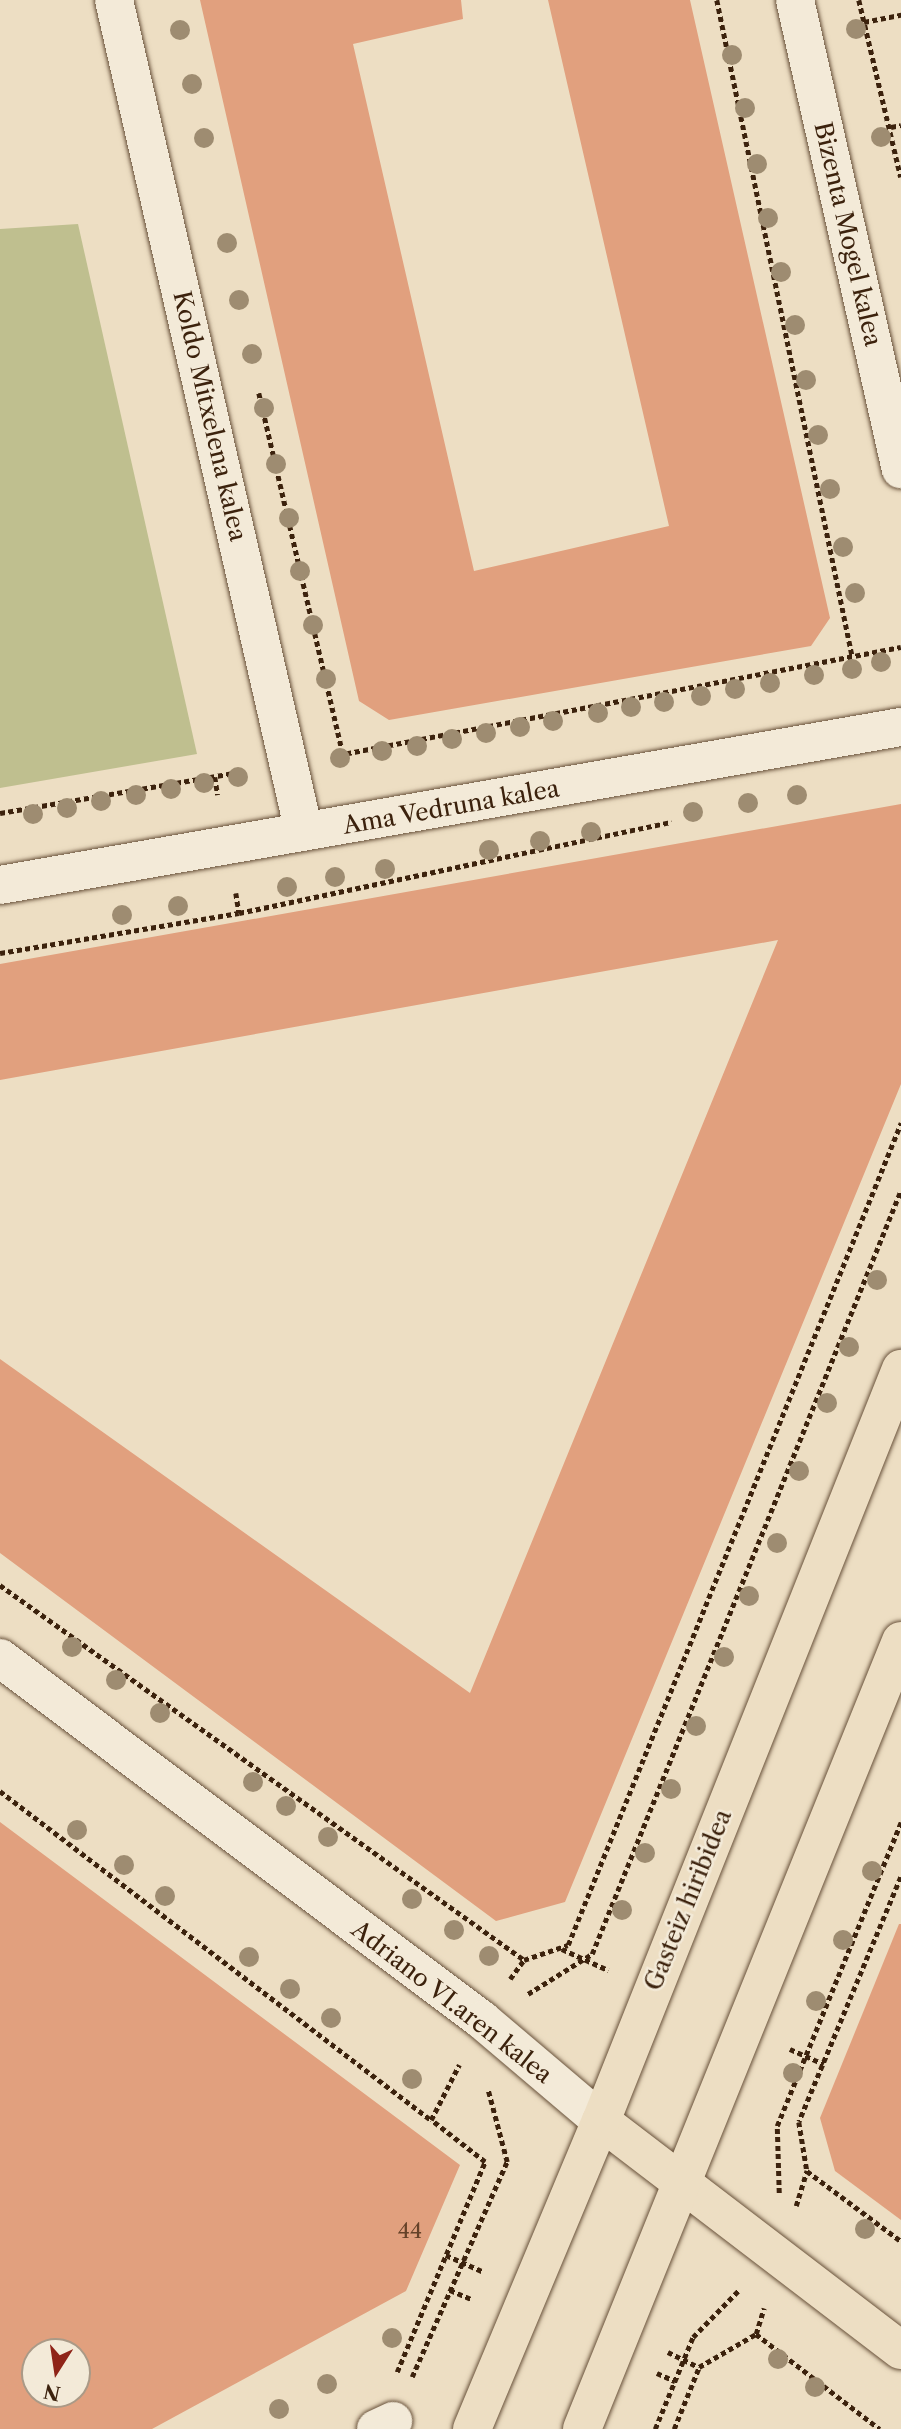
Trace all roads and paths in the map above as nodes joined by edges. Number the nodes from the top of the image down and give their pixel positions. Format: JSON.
{"nodes":[{"id":1,"x":114,"y":0,"type":"edge"},
{"id":2,"x":717,"y":0,"type":"edge"},
{"id":3,"x":795,"y":0,"type":"edge"},
{"id":4,"x":859,"y":0,"type":"edge"},
{"id":5,"x":901,"y":15,"type":"edge"},
{"id":6,"x":864,"y":22,"type":"junction"},
{"id":7,"x":901,"y":125,"type":"edge"},
{"id":8,"x":891,"y":127,"type":"junction"},
{"id":9,"x":901,"y":177,"type":"edge"},
{"id":10,"x":901,"y":469,"type":"edge"},
{"id":11,"x":901,"y":647,"type":"edge"},
{"id":12,"x":852,"y":655,"type":"junction"},
{"id":13,"x":901,"y":727,"type":"edge"},
{"id":14,"x":290,"y":764,"type":"junction"},
{"id":15,"x":0,"y":813,"type":"edge"},
{"id":16,"x":685,"y":819,"type":"dead end"},
{"id":17,"x":304,"y":832,"type":"junction"},
{"id":18,"x":0,"y":885,"type":"edge"},
{"id":19,"x":0,"y":953,"type":"edge"},
{"id":20,"x":901,"y":1123,"type":"edge"},
{"id":21,"x":901,"y":1190,"type":"edge"},
{"id":22,"x":901,"y":1369,"type":"edge"},
{"id":23,"x":0,"y":1586,"type":"edge"},
{"id":24,"x":901,"y":1642,"type":"edge"},
{"id":25,"x":0,"y":1658,"type":"edge"},
{"id":26,"x":0,"y":1791,"type":"edge"},
{"id":27,"x":901,"y":1822,"type":"edge"},
{"id":28,"x":901,"y":1877,"type":"edge"},
{"id":29,"x":524,"y":1960,"type":"junction"},
{"id":30,"x":489,"y":2027,"type":"junction"},
{"id":31,"x":431,"y":2120,"type":"junction"},
{"id":32,"x":601,"y":2121,"type":"junction"},
{"id":33,"x":681,"y":2186,"type":"junction"},
{"id":34,"x":901,"y":2241,"type":"edge"},
{"id":35,"x":758,"y":2244,"type":"junction"},
{"id":36,"x":901,"y":2350,"type":"edge"},
{"id":37,"x":387,"y":2412,"type":"edge"},
{"id":38,"x":472,"y":2429,"type":"edge"},
{"id":39,"x":582,"y":2429,"type":"edge"},
{"id":40,"x":655,"y":2429,"type":"edge"},
{"id":41,"x":674,"y":2429,"type":"edge"},
{"id":42,"x":880,"y":2429,"type":"edge"}],
"edges":[{"from":1,"to":14,"type":"street","name":"Koldo Mitxelena kalea"},
{"from":2,"to":12,"type":"path"},
{"from":3,"to":10,"type":"street","name":"Bizenta Mogel kalea"},
{"from":4,"to":6,"type":"path"},
{"from":5,"to":6,"type":"path"},
{"from":6,"to":8,"type":"path"},
{"from":7,"to":8,"type":"path"},
{"from":8,"to":9,"type":"path"},
{"from":11,"to":12,"type":"path"},
{"from":12,"to":14,"type":"path"},
{"from":13,"to":17,"type":"street","name":"Ama Vedruna kalea"},
{"from":14,"to":15,"type":"path"},
{"from":14,"to":17,"type":"street","name":"Koldo Mitxelena kalea"},
{"from":16,"to":19,"type":"path"},
{"from":17,"to":18,"type":"street","name":"Ama Vedruna kalea"},
{"from":20,"to":29,"type":"path"},
{"from":21,"to":30,"type":"path"},
{"from":22,"to":32,"type":"main road","name":"Gasteiz hiribidea"},
{"from":23,"to":29,"type":"path"},
{"from":24,"to":33,"type":"main road"},
{"from":25,"to":30,"type":"street","name":"Adriano VI.aren kalea"},
{"from":26,"to":31,"type":"path"},
{"from":27,"to":35,"type":"path"},
{"from":28,"to":34,"type":"path"},
{"from":29,"to":30,"type":"path"},
{"from":30,"to":31,"type":"path"},
{"from":30,"to":32,"type":"street","name":"Adriano VI.aren kalea"},
{"from":30,"to":37,"type":"path"},
{"from":31,"to":37,"type":"path"},
{"from":32,"to":33,"type":"main road","name":"Adriano VI.aren kalea"},
{"from":32,"to":38,"type":"main road","name":"Gasteiz hiribidea"},
{"from":33,"to":35,"type":"main road","name":"Adriano VI.aren kalea"},
{"from":33,"to":39,"type":"main road"},
{"from":35,"to":36,"type":"main road","name":"Adriano VI.aren kalea"},
{"from":35,"to":40,"type":"path"},
{"from":41,"to":42,"type":"path"}]}
